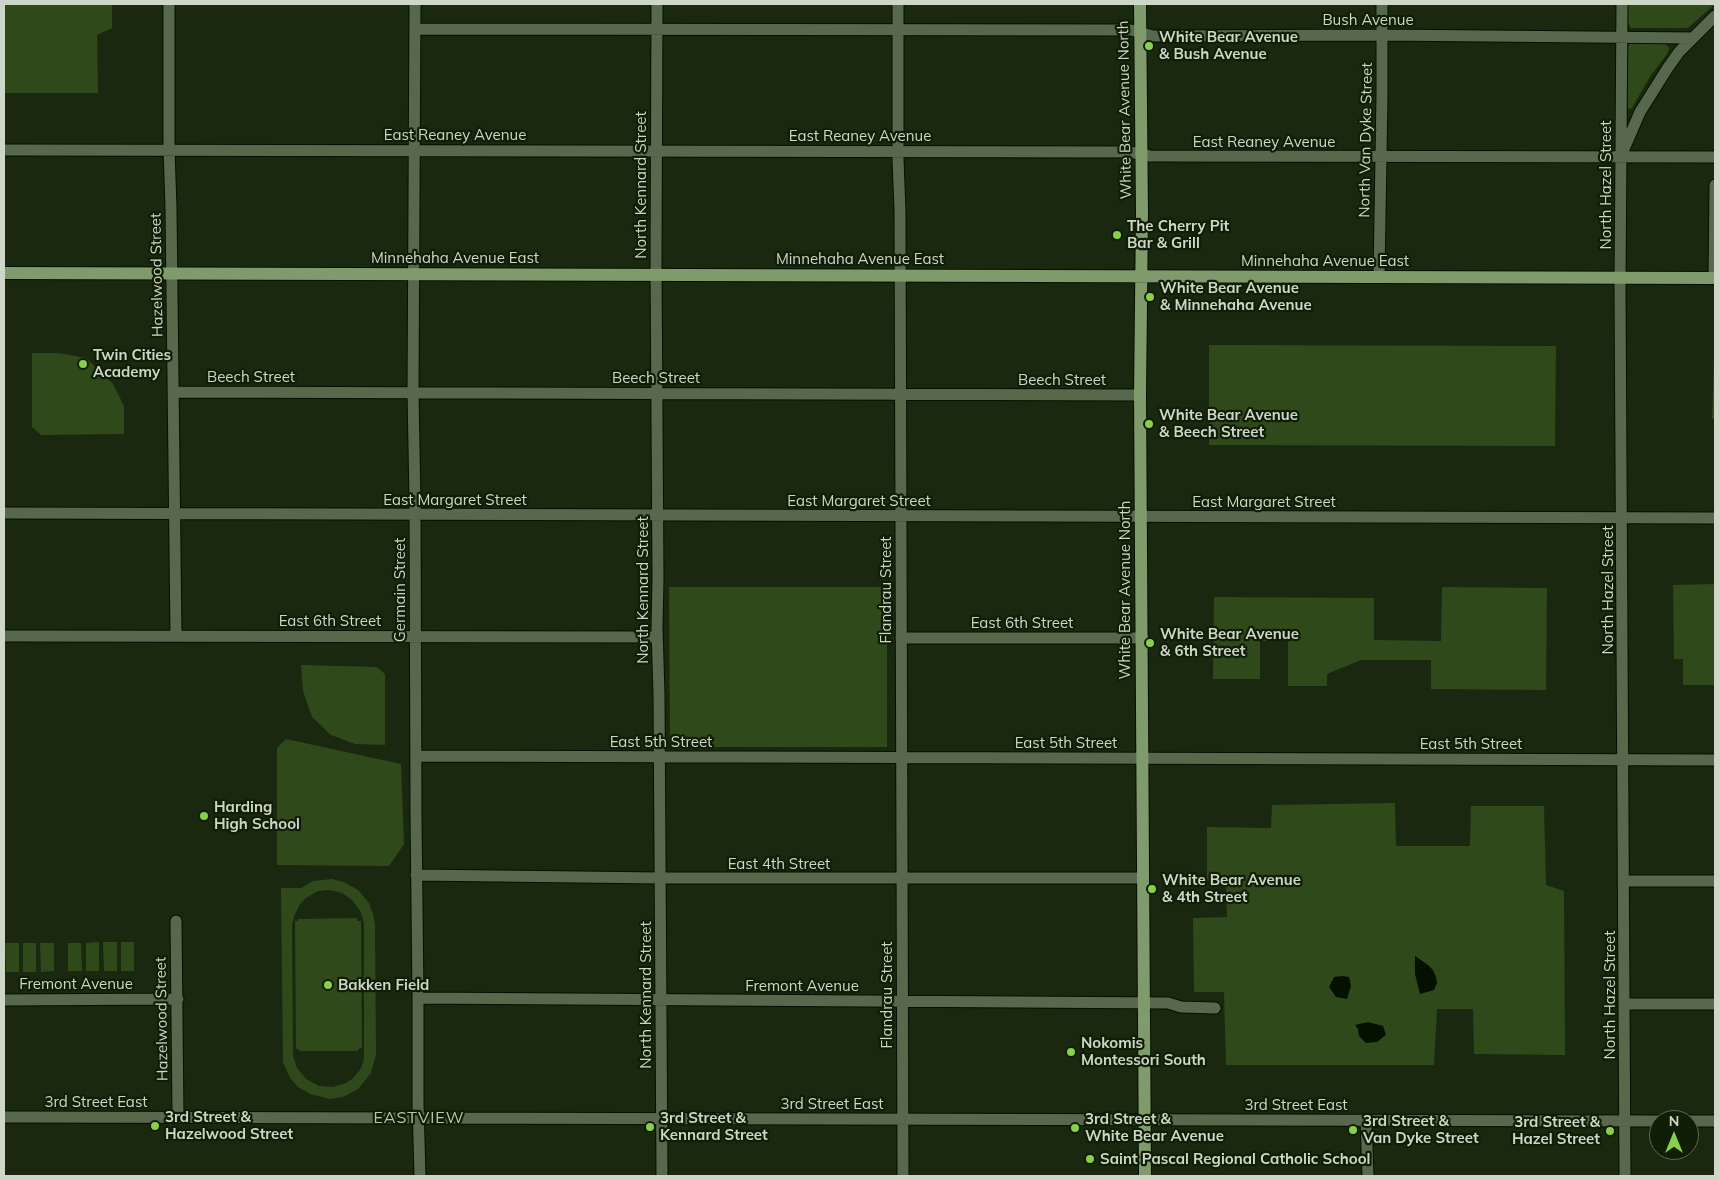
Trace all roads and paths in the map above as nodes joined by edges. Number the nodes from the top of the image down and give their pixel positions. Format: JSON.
{"nodes":[{"id":1,"x":169,"y":4,"type":"edge"},
{"id":2,"x":415,"y":4,"type":"edge"},
{"id":3,"x":657,"y":4,"type":"edge"},
{"id":4,"x":898,"y":4,"type":"edge"},
{"id":5,"x":1140,"y":4,"type":"edge"},
{"id":6,"x":1382,"y":4,"type":"edge"},
{"id":7,"x":1622,"y":4,"type":"edge"},
{"id":8,"x":1715,"y":16,"type":"edge"},
{"id":9,"x":415,"y":29,"type":"junction"},
{"id":10,"x":657,"y":30,"type":"junction"},
{"id":11,"x":898,"y":30,"type":"junction"},
{"id":12,"x":1140,"y":33,"type":"junction"},
{"id":13,"x":1382,"y":35,"type":"junction"},
{"id":14,"x":1622,"y":37,"type":"junction"},
{"id":15,"x":1693,"y":38,"type":"junction"},
{"id":16,"x":169,"y":149,"type":"junction"},
{"id":17,"x":4,"y":150,"type":"edge"},
{"id":18,"x":414,"y":150,"type":"junction"},
{"id":19,"x":656,"y":151,"type":"junction"},
{"id":20,"x":898,"y":151,"type":"junction"},
{"id":21,"x":1141,"y":154,"type":"junction"},
{"id":22,"x":1381,"y":157,"type":"junction"},
{"id":23,"x":1621,"y":157,"type":"junction"},
{"id":24,"x":1715,"y":158,"type":"edge"},
{"id":25,"x":1715,"y":185,"type":"edge"},
{"id":26,"x":4,"y":273,"type":"edge"},
{"id":27,"x":171,"y":273,"type":"junction"},
{"id":28,"x":413,"y":274,"type":"junction"},
{"id":29,"x":656,"y":275,"type":"junction"},
{"id":30,"x":900,"y":276,"type":"junction"},
{"id":31,"x":1140,"y":276,"type":"junction"},
{"id":32,"x":1379,"y":277,"type":"junction"},
{"id":33,"x":1620,"y":278,"type":"junction"},
{"id":34,"x":1714,"y":278,"type":"edge"},
{"id":35,"x":173,"y":392,"type":"junction"},
{"id":36,"x":413,"y":392,"type":"junction"},
{"id":37,"x":657,"y":393,"type":"junction"},
{"id":38,"x":901,"y":394,"type":"junction"},
{"id":39,"x":1140,"y":395,"type":"junction"},
{"id":40,"x":4,"y":513,"type":"edge"},
{"id":41,"x":174,"y":513,"type":"junction"},
{"id":42,"x":415,"y":515,"type":"junction"},
{"id":43,"x":657,"y":515,"type":"junction"},
{"id":44,"x":1141,"y":516,"type":"junction"},
{"id":45,"x":901,"y":517,"type":"junction"},
{"id":46,"x":1622,"y":518,"type":"junction"},
{"id":47,"x":1715,"y":518,"type":"edge"},
{"id":48,"x":4,"y":636,"type":"edge"},
{"id":49,"x":176,"y":636,"type":"junction"},
{"id":50,"x":416,"y":636,"type":"junction"},
{"id":51,"x":657,"y":637,"type":"junction"},
{"id":52,"x":901,"y":638,"type":"junction"},
{"id":53,"x":1143,"y":638,"type":"junction"},
{"id":54,"x":416,"y":756,"type":"junction"},
{"id":55,"x":659,"y":757,"type":"junction"},
{"id":56,"x":902,"y":758,"type":"junction"},
{"id":57,"x":1143,"y":758,"type":"junction"},
{"id":58,"x":1624,"y":760,"type":"junction"},
{"id":59,"x":1715,"y":760,"type":"edge"},
{"id":60,"x":416,"y":875,"type":"junction"},
{"id":61,"x":660,"y":878,"type":"junction"},
{"id":62,"x":1142,"y":878,"type":"junction"},
{"id":63,"x":902,"y":879,"type":"junction"},
{"id":64,"x":1624,"y":881,"type":"junction"},
{"id":65,"x":1715,"y":881,"type":"edge"},
{"id":66,"x":176,"y":921,"type":"dead end"},
{"id":67,"x":418,"y":998,"type":"junction"},
{"id":68,"x":178,"y":999,"type":"junction"},
{"id":69,"x":4,"y":1000,"type":"edge"},
{"id":70,"x":661,"y":1000,"type":"junction"},
{"id":71,"x":902,"y":1001,"type":"junction"},
{"id":72,"x":1144,"y":1002,"type":"junction"},
{"id":73,"x":1625,"y":1004,"type":"junction"},
{"id":74,"x":1715,"y":1004,"type":"edge"},
{"id":75,"x":1215,"y":1008,"type":"dead end"},
{"id":76,"x":4,"y":1117,"type":"edge"},
{"id":77,"x":178,"y":1117,"type":"junction"},
{"id":78,"x":419,"y":1118,"type":"junction"},
{"id":79,"x":661,"y":1118,"type":"junction"},
{"id":80,"x":1144,"y":1119,"type":"junction"},
{"id":81,"x":903,"y":1120,"type":"junction"},
{"id":82,"x":1366,"y":1120,"type":"junction"},
{"id":83,"x":1625,"y":1121,"type":"junction"},
{"id":84,"x":1649,"y":1121,"type":"edge"},
{"id":85,"x":1699,"y":1121,"type":"edge"},
{"id":86,"x":1715,"y":1122,"type":"edge"},
{"id":87,"x":420,"y":1176,"type":"edge"},
{"id":88,"x":662,"y":1176,"type":"edge"},
{"id":89,"x":903,"y":1176,"type":"edge"},
{"id":90,"x":1145,"y":1176,"type":"edge"},
{"id":91,"x":1368,"y":1176,"type":"edge"},
{"id":92,"x":1626,"y":1176,"type":"edge"}],
"edges":[{"from":1,"to":16,"type":"street","name":"Hazelwood Street"},
{"from":2,"to":9,"type":"street","name":"Germain Street"},
{"from":3,"to":10,"type":"street","name":"North Kennard Street"},
{"from":4,"to":11,"type":"street","name":"Flandrau Street"},
{"from":5,"to":12,"type":"main road","name":"White Bear Avenue North"},
{"from":6,"to":13,"type":"street","name":"North Van Dyke Street"},
{"from":7,"to":14,"type":"street","name":"North Hazel Street"},
{"from":8,"to":15,"type":"street"},
{"from":9,"to":10,"type":"street","name":"Bush Avenue"},
{"from":9,"to":18,"type":"street","name":"Germain Street"},
{"from":10,"to":11,"type":"street","name":"Bush Avenue"},
{"from":10,"to":19,"type":"street","name":"North Kennard Street"},
{"from":11,"to":12,"type":"street","name":"Bush Avenue"},
{"from":11,"to":20,"type":"street","name":"Flandrau Street"},
{"from":12,"to":13,"type":"street","name":"Bush Avenue"},
{"from":12,"to":21,"type":"main road","name":"White Bear Avenue North"},
{"from":13,"to":14,"type":"street","name":"Bush Avenue"},
{"from":13,"to":22,"type":"street","name":"North Van Dyke Street"},
{"from":14,"to":15,"type":"street","name":"Bush Avenue"},
{"from":14,"to":23,"type":"street","name":"North Hazel Street"},
{"from":15,"to":23,"type":"street"},
{"from":16,"to":17,"type":"street","name":"East Reaney Avenue"},
{"from":16,"to":18,"type":"street","name":"East Reaney Avenue"},
{"from":16,"to":27,"type":"street","name":"Hazelwood Street"},
{"from":18,"to":19,"type":"street","name":"East Reaney Avenue"},
{"from":18,"to":28,"type":"street","name":"Germain Street"},
{"from":19,"to":20,"type":"street","name":"East Reaney Avenue"},
{"from":19,"to":29,"type":"street","name":"North Kennard Street"},
{"from":20,"to":21,"type":"street","name":"East Reaney Avenue"},
{"from":20,"to":30,"type":"street","name":"Flandrau Street"},
{"from":21,"to":22,"type":"street","name":"East Reaney Avenue"},
{"from":21,"to":31,"type":"main road","name":"White Bear Avenue North"},
{"from":22,"to":23,"type":"street","name":"East Reaney Avenue"},
{"from":22,"to":32,"type":"street","name":"North Van Dyke Street"},
{"from":23,"to":24,"type":"street","name":"East Reaney Avenue"},
{"from":23,"to":33,"type":"street","name":"North Hazel Street"},
{"from":25,"to":34,"type":"street"},
{"from":26,"to":27,"type":"main road","name":"Minnehaha Avenue East"},
{"from":27,"to":28,"type":"main road","name":"Minnehaha Avenue East"},
{"from":27,"to":35,"type":"street","name":"Hazelwood Street"},
{"from":28,"to":29,"type":"main road","name":"Minnehaha Avenue East"},
{"from":28,"to":36,"type":"street","name":"Germain Street"},
{"from":29,"to":30,"type":"main road","name":"Minnehaha Avenue East"},
{"from":29,"to":37,"type":"street","name":"North Kennard Street"},
{"from":30,"to":31,"type":"main road","name":"Minnehaha Avenue East"},
{"from":30,"to":38,"type":"street","name":"Flandrau Street"},
{"from":31,"to":32,"type":"main road","name":"Minnehaha Avenue East"},
{"from":31,"to":39,"type":"main road","name":"White Bear Avenue North"},
{"from":32,"to":33,"type":"main road","name":"Minnehaha Avenue East"},
{"from":33,"to":34,"type":"main road","name":"Minnehaha Avenue East"},
{"from":33,"to":46,"type":"street","name":"North Hazel Street"},
{"from":35,"to":36,"type":"street","name":"Beech Street"},
{"from":35,"to":41,"type":"street","name":"Hazelwood Street"},
{"from":36,"to":37,"type":"street","name":"Beech Street"},
{"from":36,"to":42,"type":"street","name":"Germain Street"},
{"from":37,"to":38,"type":"street","name":"Beech Street"},
{"from":37,"to":43,"type":"street","name":"North Kennard Street"},
{"from":38,"to":39,"type":"street","name":"Beech Street"},
{"from":38,"to":45,"type":"street","name":"Flandrau Street"},
{"from":39,"to":44,"type":"main road","name":"White Bear Avenue North"},
{"from":40,"to":41,"type":"street","name":"East Margaret Street"},
{"from":41,"to":42,"type":"street","name":"East Margaret Street"},
{"from":41,"to":49,"type":"street","name":"Hazelwood Street"},
{"from":42,"to":43,"type":"street","name":"East Margaret Street"},
{"from":42,"to":50,"type":"street","name":"Germain Street"},
{"from":43,"to":45,"type":"street","name":"East Margaret Street"},
{"from":43,"to":51,"type":"street","name":"North Kennard Street"},
{"from":44,"to":45,"type":"street","name":"East Margaret Street"},
{"from":44,"to":46,"type":"street","name":"East Margaret Street"},
{"from":44,"to":53,"type":"main road","name":"White Bear Avenue North"},
{"from":45,"to":52,"type":"street","name":"Flandrau Street"},
{"from":46,"to":47,"type":"street","name":"East Margaret Street"},
{"from":46,"to":58,"type":"street","name":"North Hazel Street"},
{"from":48,"to":49,"type":"street","name":"East 6th Street"},
{"from":49,"to":50,"type":"street","name":"East 6th Street"},
{"from":50,"to":51,"type":"street","name":"East 6th Street"},
{"from":50,"to":54,"type":"street","name":"Germain Street"},
{"from":51,"to":55,"type":"street","name":"North Kennard Street"},
{"from":52,"to":53,"type":"street","name":"East 6th Street"},
{"from":52,"to":56,"type":"street","name":"Flandrau Street"},
{"from":53,"to":57,"type":"main road","name":"White Bear Avenue North"},
{"from":54,"to":55,"type":"street","name":"East 5th Street"},
{"from":54,"to":60,"type":"street","name":"Germain Street"},
{"from":55,"to":56,"type":"street","name":"East 5th Street"},
{"from":55,"to":61,"type":"street","name":"North Kennard Street"},
{"from":56,"to":57,"type":"street","name":"East 5th Street"},
{"from":56,"to":63,"type":"street","name":"Flandrau Street"},
{"from":57,"to":58,"type":"street","name":"East 5th Street"},
{"from":57,"to":62,"type":"main road","name":"White Bear Avenue North"},
{"from":58,"to":59,"type":"street","name":"East 5th Street"},
{"from":58,"to":64,"type":"street","name":"North Hazel Street"},
{"from":60,"to":61,"type":"street","name":"East 4th Street"},
{"from":60,"to":67,"type":"street","name":"Germain Street"},
{"from":61,"to":63,"type":"street","name":"East 4th Street"},
{"from":61,"to":70,"type":"street","name":"North Kennard Street"},
{"from":62,"to":63,"type":"street","name":"East 4th Street"},
{"from":62,"to":72,"type":"main road","name":"White Bear Avenue North"},
{"from":63,"to":71,"type":"street","name":"Flandrau Street"},
{"from":64,"to":65,"type":"street"},
{"from":64,"to":73,"type":"street","name":"North Hazel Street"},
{"from":66,"to":68,"type":"street","name":"Hazelwood Street"},
{"from":67,"to":70,"type":"street","name":"Fremont Avenue"},
{"from":67,"to":78,"type":"street","name":"Germain Street"},
{"from":68,"to":69,"type":"street","name":"Fremont Avenue"},
{"from":68,"to":77,"type":"street","name":"Hazelwood Street"},
{"from":70,"to":71,"type":"street","name":"Fremont Avenue"},
{"from":70,"to":79,"type":"street","name":"North Kennard Street"},
{"from":71,"to":72,"type":"street","name":"Fremont Avenue"},
{"from":71,"to":81,"type":"street","name":"Flandrau Street"},
{"from":72,"to":75,"type":"street","name":"Fremont Avenue"},
{"from":72,"to":80,"type":"main road","name":"White Bear Avenue North"},
{"from":73,"to":74,"type":"street"},
{"from":73,"to":83,"type":"street","name":"North Hazel Street"},
{"from":76,"to":77,"type":"street","name":"3rd Street East"},
{"from":77,"to":78,"type":"street","name":"3rd Street East"},
{"from":78,"to":79,"type":"street","name":"3rd Street East"},
{"from":78,"to":87,"type":"street","name":"Germain Street"},
{"from":79,"to":81,"type":"street","name":"3rd Street East"},
{"from":79,"to":88,"type":"street","name":"North Kennard Street"},
{"from":80,"to":81,"type":"street","name":"3rd Street East"},
{"from":80,"to":82,"type":"street","name":"3rd Street East"},
{"from":80,"to":90,"type":"main road","name":"White Bear Avenue North"},
{"from":81,"to":89,"type":"street","name":"Flandrau Street"},
{"from":82,"to":83,"type":"street","name":"3rd Street East"},
{"from":82,"to":91,"type":"street"},
{"from":83,"to":84,"type":"street","name":"3rd Street East"},
{"from":83,"to":92,"type":"street","name":"North Hazel Street"},
{"from":85,"to":86,"type":"street"}]}
